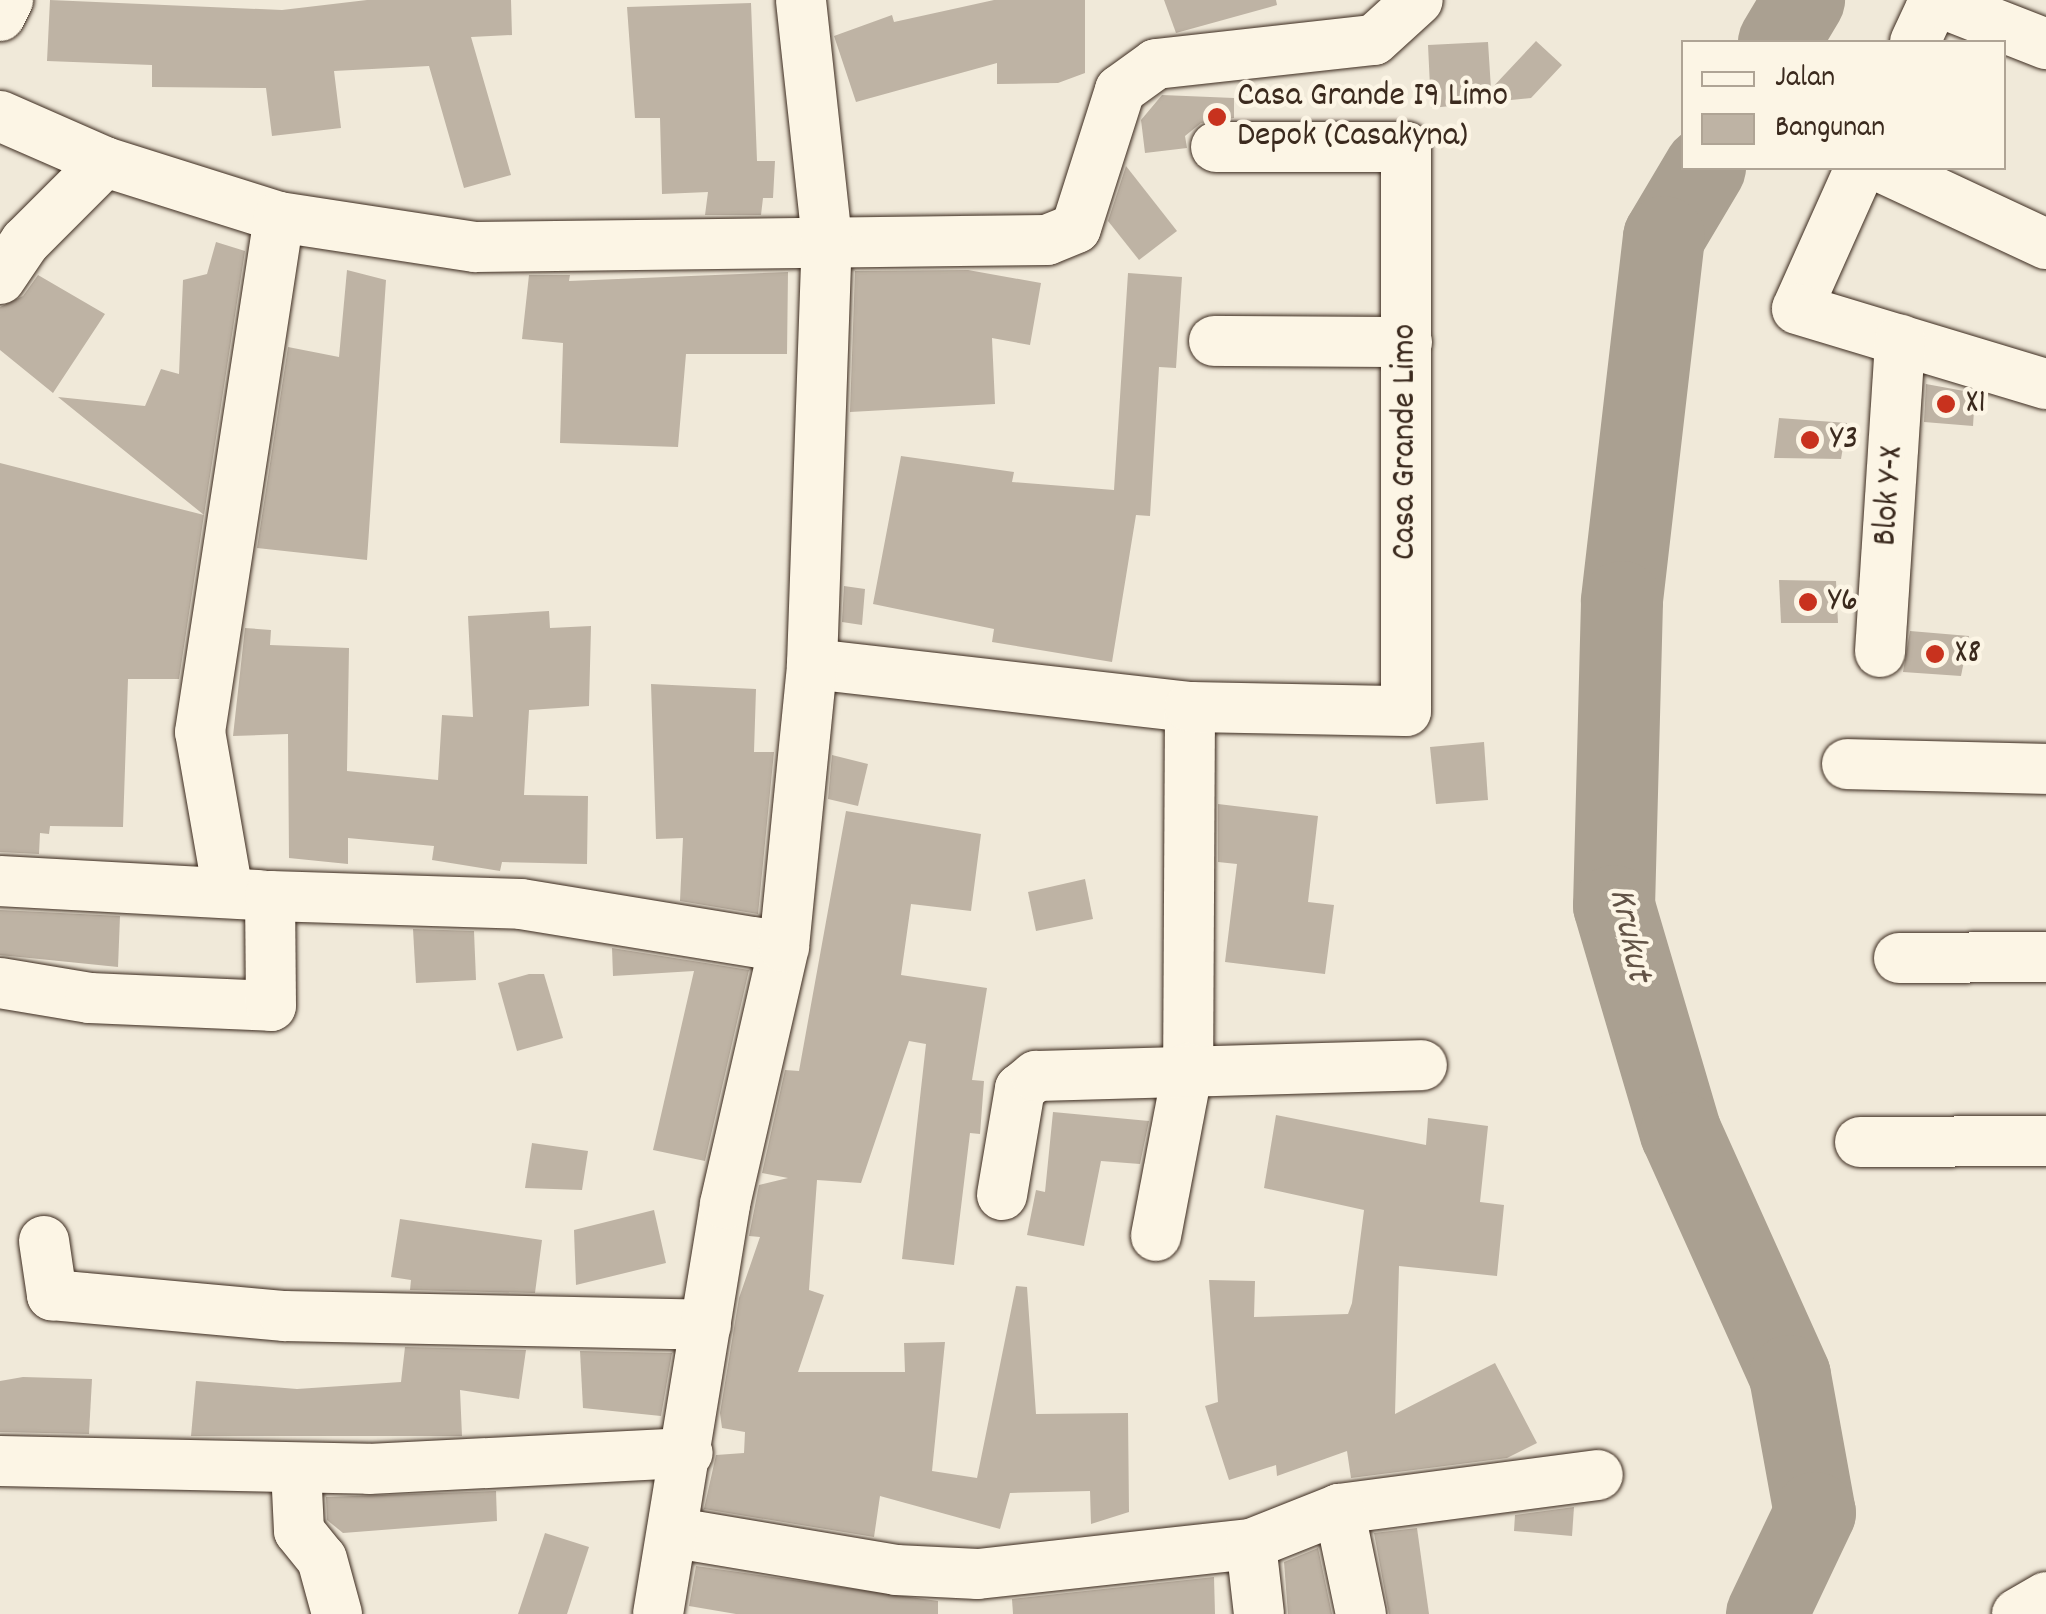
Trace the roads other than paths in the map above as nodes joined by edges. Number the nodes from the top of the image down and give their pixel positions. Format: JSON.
{"nodes":[{"id":1,"x":8,"y":0,"type":"edge"},
{"id":2,"x":801,"y":0,"type":"edge"},
{"id":3,"x":1418,"y":0,"type":"edge"},
{"id":4,"x":0,"y":16,"type":"edge"},
{"id":5,"x":1916,"y":40,"type":"edge"},
{"id":6,"x":2046,"y":44,"type":"edge"},
{"id":7,"x":0,"y":116,"type":"edge"},
{"id":8,"x":1216,"y":148,"type":"dead end"},
{"id":9,"x":105,"y":162,"type":"junction"},
{"id":10,"x":1859,"y":170,"type":"edge"},
{"id":11,"x":1887,"y":170,"type":"edge"},
{"id":12,"x":279,"y":217,"type":"junction"},
{"id":13,"x":827,"y":240,"type":"junction"},
{"id":14,"x":2046,"y":244,"type":"edge"},
{"id":15,"x":0,"y":279,"type":"edge"},
{"id":16,"x":1900,"y":340,"type":"junction"},
{"id":17,"x":1214,"y":341,"type":"dead end"},
{"id":18,"x":1407,"y":342,"type":"junction"},
{"id":19,"x":2042,"y":375,"type":"edge"},
{"id":20,"x":1880,"y":652,"type":"dead end"},
{"id":21,"x":812,"y":664,"type":"junction"},
{"id":22,"x":1190,"y":707,"type":"junction"},
{"id":23,"x":1848,"y":764,"type":"dead end"},
{"id":24,"x":2046,"y":769,"type":"edge"},
{"id":25,"x":0,"y":881,"type":"edge"},
{"id":26,"x":250,"y":894,"type":"junction"},
{"id":27,"x":784,"y":947,"type":"junction"},
{"id":28,"x":2046,"y":957,"type":"edge"},
{"id":29,"x":1899,"y":958,"type":"dead end"},
{"id":30,"x":0,"y":983,"type":"edge"},
{"id":31,"x":1422,"y":1065,"type":"dead end"},
{"id":32,"x":1188,"y":1068,"type":"junction"},
{"id":33,"x":2046,"y":1141,"type":"edge"},
{"id":34,"x":1860,"y":1142,"type":"dead end"},
{"id":35,"x":1002,"y":1195,"type":"dead end"},
{"id":36,"x":1156,"y":1236,"type":"dead end"},
{"id":37,"x":44,"y":1241,"type":"dead end"},
{"id":38,"x":706,"y":1324,"type":"junction"},
{"id":39,"x":688,"y":1453,"type":"junction"},
{"id":40,"x":0,"y":1461,"type":"edge"},
{"id":41,"x":296,"y":1469,"type":"junction"},
{"id":42,"x":1598,"y":1474,"type":"dead end"},
{"id":43,"x":1339,"y":1510,"type":"junction"},
{"id":44,"x":676,"y":1533,"type":"junction"},
{"id":45,"x":1251,"y":1544,"type":"junction"},
{"id":46,"x":2046,"y":1597,"type":"edge"},
{"id":47,"x":337,"y":1614,"type":"edge"},
{"id":48,"x":658,"y":1614,"type":"edge"},
{"id":49,"x":1259,"y":1614,"type":"edge"},
{"id":50,"x":1361,"y":1614,"type":"edge"},
{"id":51,"x":2017,"y":1614,"type":"edge"}],
"edges":[{"from":1,"to":4,"type":"street"},
{"from":2,"to":13,"type":"street"},
{"from":3,"to":13,"type":"street"},
{"from":5,"to":6,"type":"street"},
{"from":7,"to":9,"type":"street"},
{"from":8,"to":18,"type":"street","name":"Casa Grande Limo"},
{"from":9,"to":12,"type":"street"},
{"from":9,"to":15,"type":"street"},
{"from":10,"to":16,"type":"street"},
{"from":11,"to":14,"type":"street"},
{"from":12,"to":13,"type":"street"},
{"from":12,"to":26,"type":"street"},
{"from":13,"to":21,"type":"street"},
{"from":16,"to":19,"type":"street"},
{"from":16,"to":20,"type":"street","name":"Blok Y-X"},
{"from":17,"to":18,"type":"street"},
{"from":18,"to":22,"type":"street","name":"Casa Grande Limo"},
{"from":21,"to":22,"type":"street"},
{"from":21,"to":27,"type":"street"},
{"from":22,"to":32,"type":"street"},
{"from":23,"to":24,"type":"street"},
{"from":25,"to":26,"type":"street"},
{"from":26,"to":27,"type":"street"},
{"from":26,"to":30,"type":"street"},
{"from":27,"to":38,"type":"street"},
{"from":28,"to":29,"type":"street"},
{"from":31,"to":32,"type":"street"},
{"from":32,"to":35,"type":"street"},
{"from":32,"to":36,"type":"street"},
{"from":33,"to":34,"type":"street"},
{"from":37,"to":38,"type":"street"},
{"from":38,"to":39,"type":"street"},
{"from":39,"to":41,"type":"street"},
{"from":39,"to":44,"type":"street"},
{"from":40,"to":41,"type":"street"},
{"from":41,"to":47,"type":"street"},
{"from":42,"to":43,"type":"street"},
{"from":43,"to":45,"type":"street"},
{"from":43,"to":50,"type":"street"},
{"from":44,"to":45,"type":"street"},
{"from":44,"to":48,"type":"street"},
{"from":45,"to":49,"type":"street"},
{"from":46,"to":51,"type":"street"}]}
